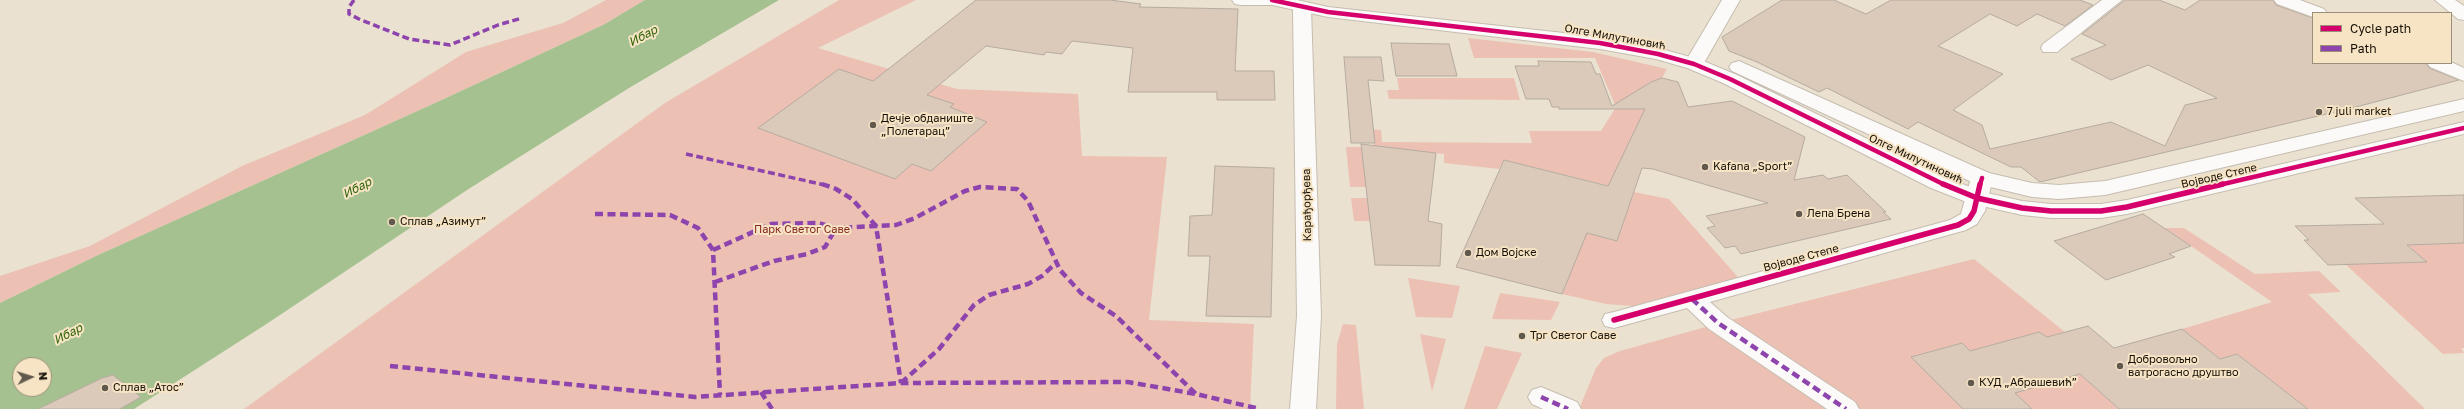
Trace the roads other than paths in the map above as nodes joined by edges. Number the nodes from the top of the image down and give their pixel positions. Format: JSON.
{"nodes":[{"id":1,"x":1241,"y":0,"type":"edge"},
{"id":2,"x":1273,"y":0,"type":"edge"},
{"id":3,"x":1347,"y":0,"type":"edge"},
{"id":4,"x":1731,"y":0,"type":"edge"},
{"id":5,"x":2113,"y":0,"type":"edge"},
{"id":6,"x":2283,"y":0,"type":"edge"},
{"id":7,"x":1302,"y":4,"type":"edge"},
{"id":8,"x":2315,"y":12,"type":"edge"},
{"id":9,"x":2050,"y":48,"type":"dead end"},
{"id":10,"x":1697,"y":57,"type":"junction"},
{"id":11,"x":2439,"y":64,"type":"edge"},
{"id":12,"x":2464,"y":75,"type":"edge"},
{"id":13,"x":2464,"y":105,"type":"edge"},
{"id":14,"x":2464,"y":128,"type":"edge"},
{"id":15,"x":1979,"y":188,"type":"junction"},
{"id":16,"x":1692,"y":299,"type":"junction"},
{"id":17,"x":1614,"y":320,"type":"dead end"},
{"id":18,"x":1541,"y":397,"type":"dead end"},
{"id":19,"x":1303,"y":409,"type":"edge"},
{"id":20,"x":1568,"y":409,"type":"edge"},
{"id":21,"x":1846,"y":409,"type":"edge"}],
"edges":[{"from":1,"to":2,"type":"street","name":"Олге Милутиновић"},
{"from":2,"to":7,"type":"street","name":"Олге Милутиновић"},
{"from":3,"to":10,"type":"street","name":"Олге Милутиновић"},
{"from":4,"to":10,"type":"street"},
{"from":5,"to":9,"type":"street"},
{"from":6,"to":8,"type":"street"},
{"from":7,"to":10,"type":"street","name":"Олге Милутиновић"},
{"from":7,"to":19,"type":"street","name":"Карађорђева"},
{"from":10,"to":15,"type":"street","name":"Олге Милутиновић"},
{"from":11,"to":12,"type":"street"},
{"from":13,"to":15,"type":"street","name":"Војводе Степе"},
{"from":14,"to":15,"type":"street","name":"Војводе Степе"},
{"from":15,"to":16,"type":"street","name":"Војводе Степе"},
{"from":16,"to":17,"type":"street","name":"Војводе Степе"},
{"from":16,"to":21,"type":"street"},
{"from":18,"to":20,"type":"street"}]}
